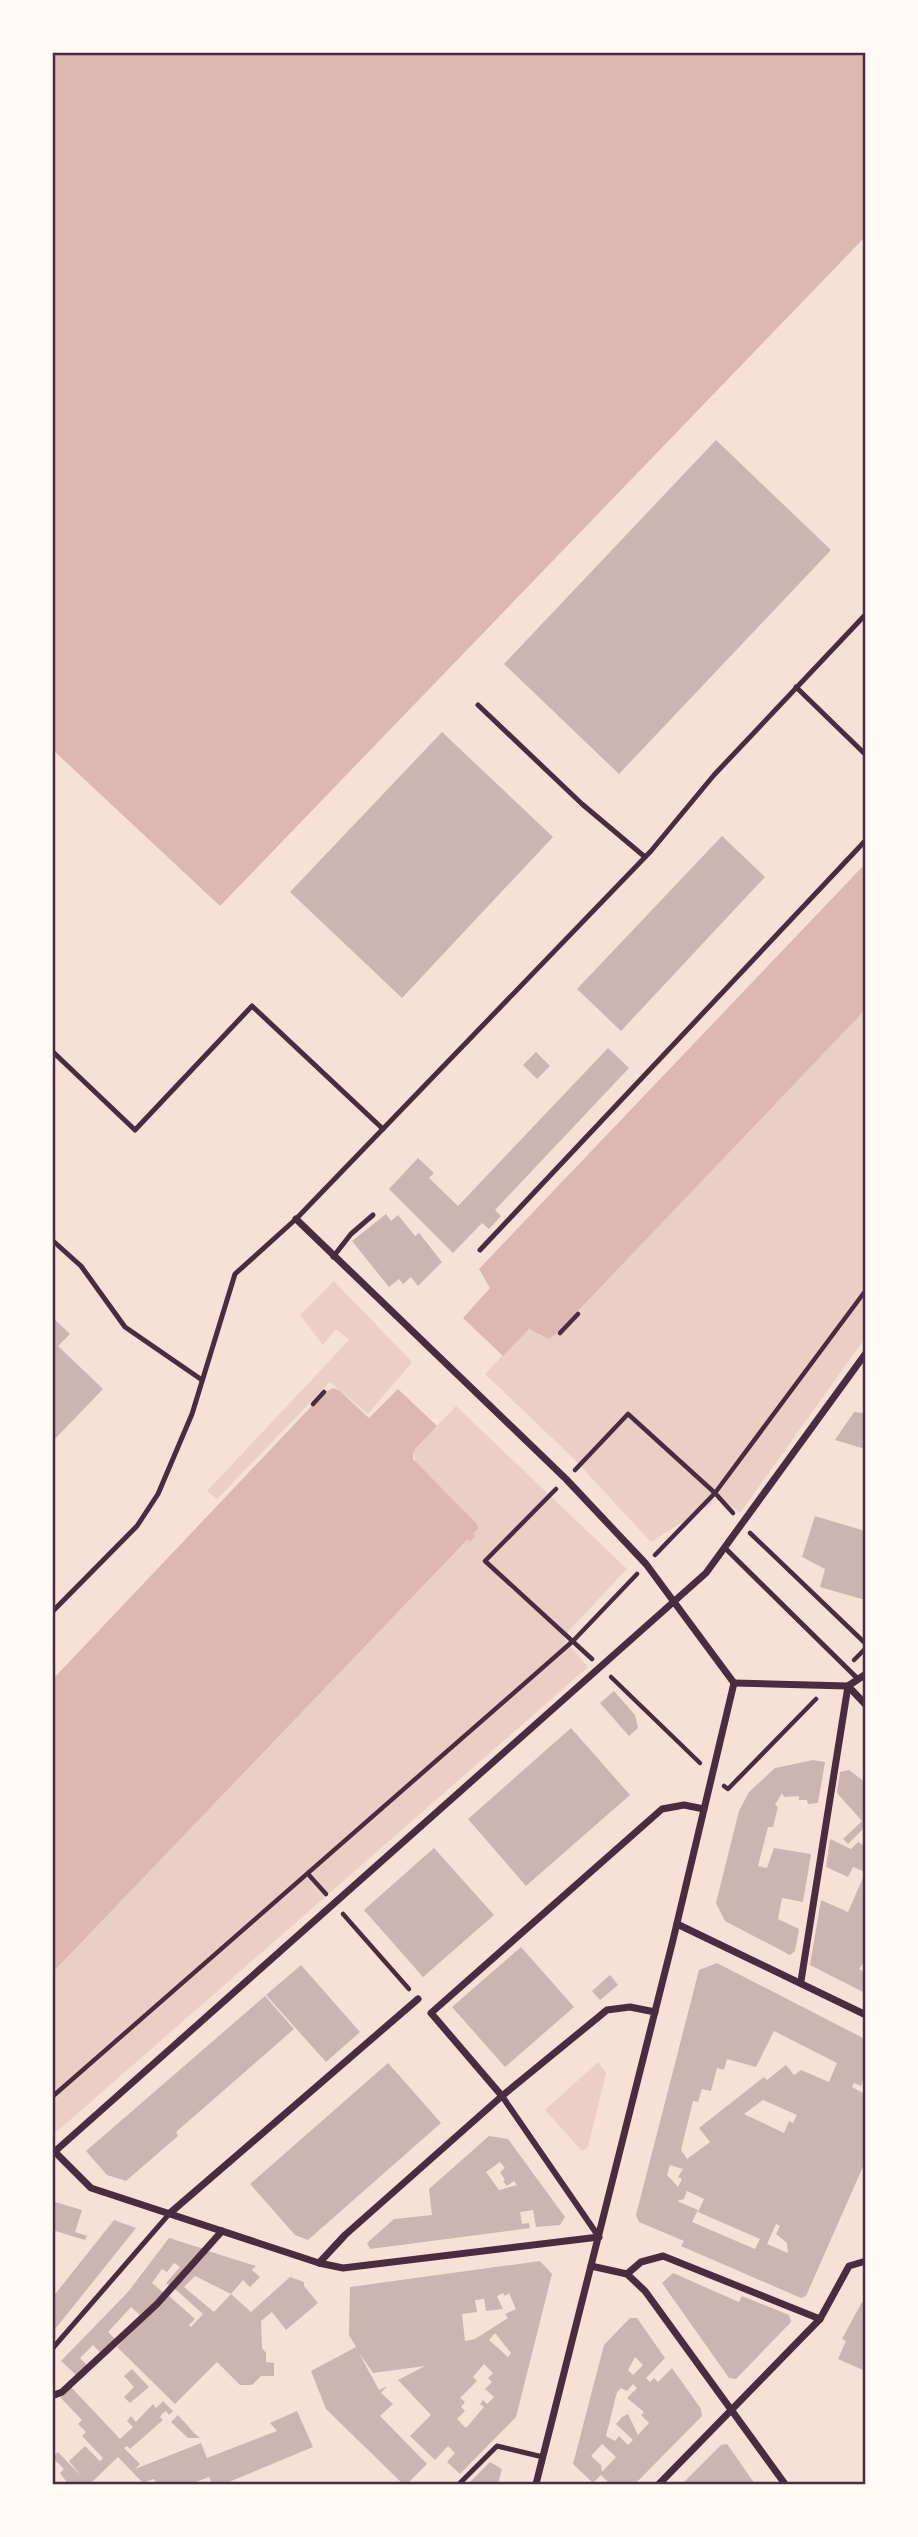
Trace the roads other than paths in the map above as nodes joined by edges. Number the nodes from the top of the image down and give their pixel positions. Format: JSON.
{"nodes":[{"id":1,"x":866,"y":614,"type":"edge"},
{"id":2,"x":796,"y":687,"type":"junction"},
{"id":3,"x":478,"y":705,"type":"dead end"},
{"id":4,"x":866,"y":755,"type":"edge"},
{"id":5,"x":866,"y":840,"type":"edge"},
{"id":6,"x":645,"y":857,"type":"junction"},
{"id":7,"x":52,"y":1051,"type":"edge"},
{"id":8,"x":383,"y":1129,"type":"junction"},
{"id":9,"x":373,"y":1215,"type":"dead end"},
{"id":10,"x":296,"y":1219,"type":"junction"},
{"id":11,"x":52,"y":1240,"type":"edge"},
{"id":12,"x":480,"y":1250,"type":"dead end"},
{"id":13,"x":333,"y":1257,"type":"junction"},
{"id":14,"x":866,"y":1353,"type":"edge"},
{"id":15,"x":202,"y":1380,"type":"junction"},
{"id":16,"x":725,"y":1548,"type":"junction"},
{"id":17,"x":676,"y":1603,"type":"junction"},
{"id":18,"x":52,"y":1612,"type":"edge"},
{"id":19,"x":866,"y":1674,"type":"edge"},
{"id":20,"x":858,"y":1679,"type":"junction"},
{"id":21,"x":734,"y":1683,"type":"junction"},
{"id":22,"x":848,"y":1686,"type":"junction"},
{"id":23,"x":866,"y":1705,"type":"edge"},
{"id":24,"x":704,"y":1809,"type":"junction"},
{"id":25,"x":677,"y":1924,"type":"junction"},
{"id":26,"x":801,"y":1982,"type":"junction"},
{"id":27,"x":418,"y":1999,"type":"road end"},
{"id":28,"x":655,"y":2012,"type":"junction"},
{"id":29,"x":866,"y":2015,"type":"edge"},
{"id":30,"x":502,"y":2096,"type":"junction"},
{"id":31,"x":54,"y":2153,"type":"edge"},
{"id":32,"x":170,"y":2213,"type":"junction"},
{"id":33,"x":222,"y":2231,"type":"junction"},
{"id":34,"x":599,"y":2237,"type":"junction"},
{"id":35,"x":866,"y":2261,"type":"edge"},
{"id":36,"x":319,"y":2263,"type":"junction"},
{"id":37,"x":591,"y":2266,"type":"junction"},
{"id":38,"x":626,"y":2274,"type":"junction"},
{"id":39,"x":820,"y":2319,"type":"junction"},
{"id":40,"x":52,"y":2348,"type":"edge"},
{"id":41,"x":52,"y":2396,"type":"edge"},
{"id":42,"x":729,"y":2412,"type":"junction"},
{"id":43,"x":543,"y":2457,"type":"junction"},
{"id":44,"x":459,"y":2484,"type":"edge"},
{"id":45,"x":536,"y":2484,"type":"edge"},
{"id":46,"x":659,"y":2484,"type":"edge"},
{"id":47,"x":785,"y":2484,"type":"edge"}],
"edges":[{"from":1,"to":2,"type":"lane"},
{"from":2,"to":4,"type":"lane"},
{"from":2,"to":6,"type":"lane"},
{"from":3,"to":6,"type":"lane"},
{"from":5,"to":12,"type":"lane"},
{"from":6,"to":8,"type":"lane"},
{"from":7,"to":8,"type":"lane"},
{"from":8,"to":10,"type":"lane"},
{"from":9,"to":13,"type":"lane"},
{"from":10,"to":13,"type":"street"},
{"from":10,"to":15,"type":"lane"},
{"from":11,"to":15,"type":"lane"},
{"from":13,"to":17,"type":"street"},
{"from":14,"to":16,"type":"street"},
{"from":15,"to":18,"type":"lane"},
{"from":16,"to":17,"type":"street"},
{"from":16,"to":20,"type":"lane"},
{"from":17,"to":21,"type":"street"},
{"from":17,"to":31,"type":"street"},
{"from":19,"to":20,"type":"street"},
{"from":20,"to":22,"type":"street"},
{"from":21,"to":22,"type":"street"},
{"from":21,"to":24,"type":"street"},
{"from":22,"to":23,"type":"street"},
{"from":22,"to":26,"type":"street"},
{"from":24,"to":25,"type":"street"},
{"from":24,"to":30,"type":"street"},
{"from":25,"to":26,"type":"street"},
{"from":25,"to":28,"type":"street"},
{"from":26,"to":29,"type":"street"},
{"from":27,"to":32,"type":"street"},
{"from":28,"to":30,"type":"street"},
{"from":28,"to":34,"type":"street"},
{"from":30,"to":34,"type":"street"},
{"from":30,"to":36,"type":"street"},
{"from":31,"to":32,"type":"street"},
{"from":32,"to":33,"type":"street"},
{"from":32,"to":40,"type":"lane"},
{"from":33,"to":36,"type":"street"},
{"from":33,"to":41,"type":"street"},
{"from":34,"to":36,"type":"street"},
{"from":34,"to":37,"type":"street"},
{"from":35,"to":39,"type":"street"},
{"from":37,"to":38,"type":"street"},
{"from":37,"to":43,"type":"street"},
{"from":38,"to":39,"type":"street"},
{"from":38,"to":42,"type":"street"},
{"from":39,"to":42,"type":"street"},
{"from":42,"to":46,"type":"street"},
{"from":42,"to":47,"type":"street"},
{"from":43,"to":44,"type":"lane"},
{"from":43,"to":45,"type":"street"}]}
